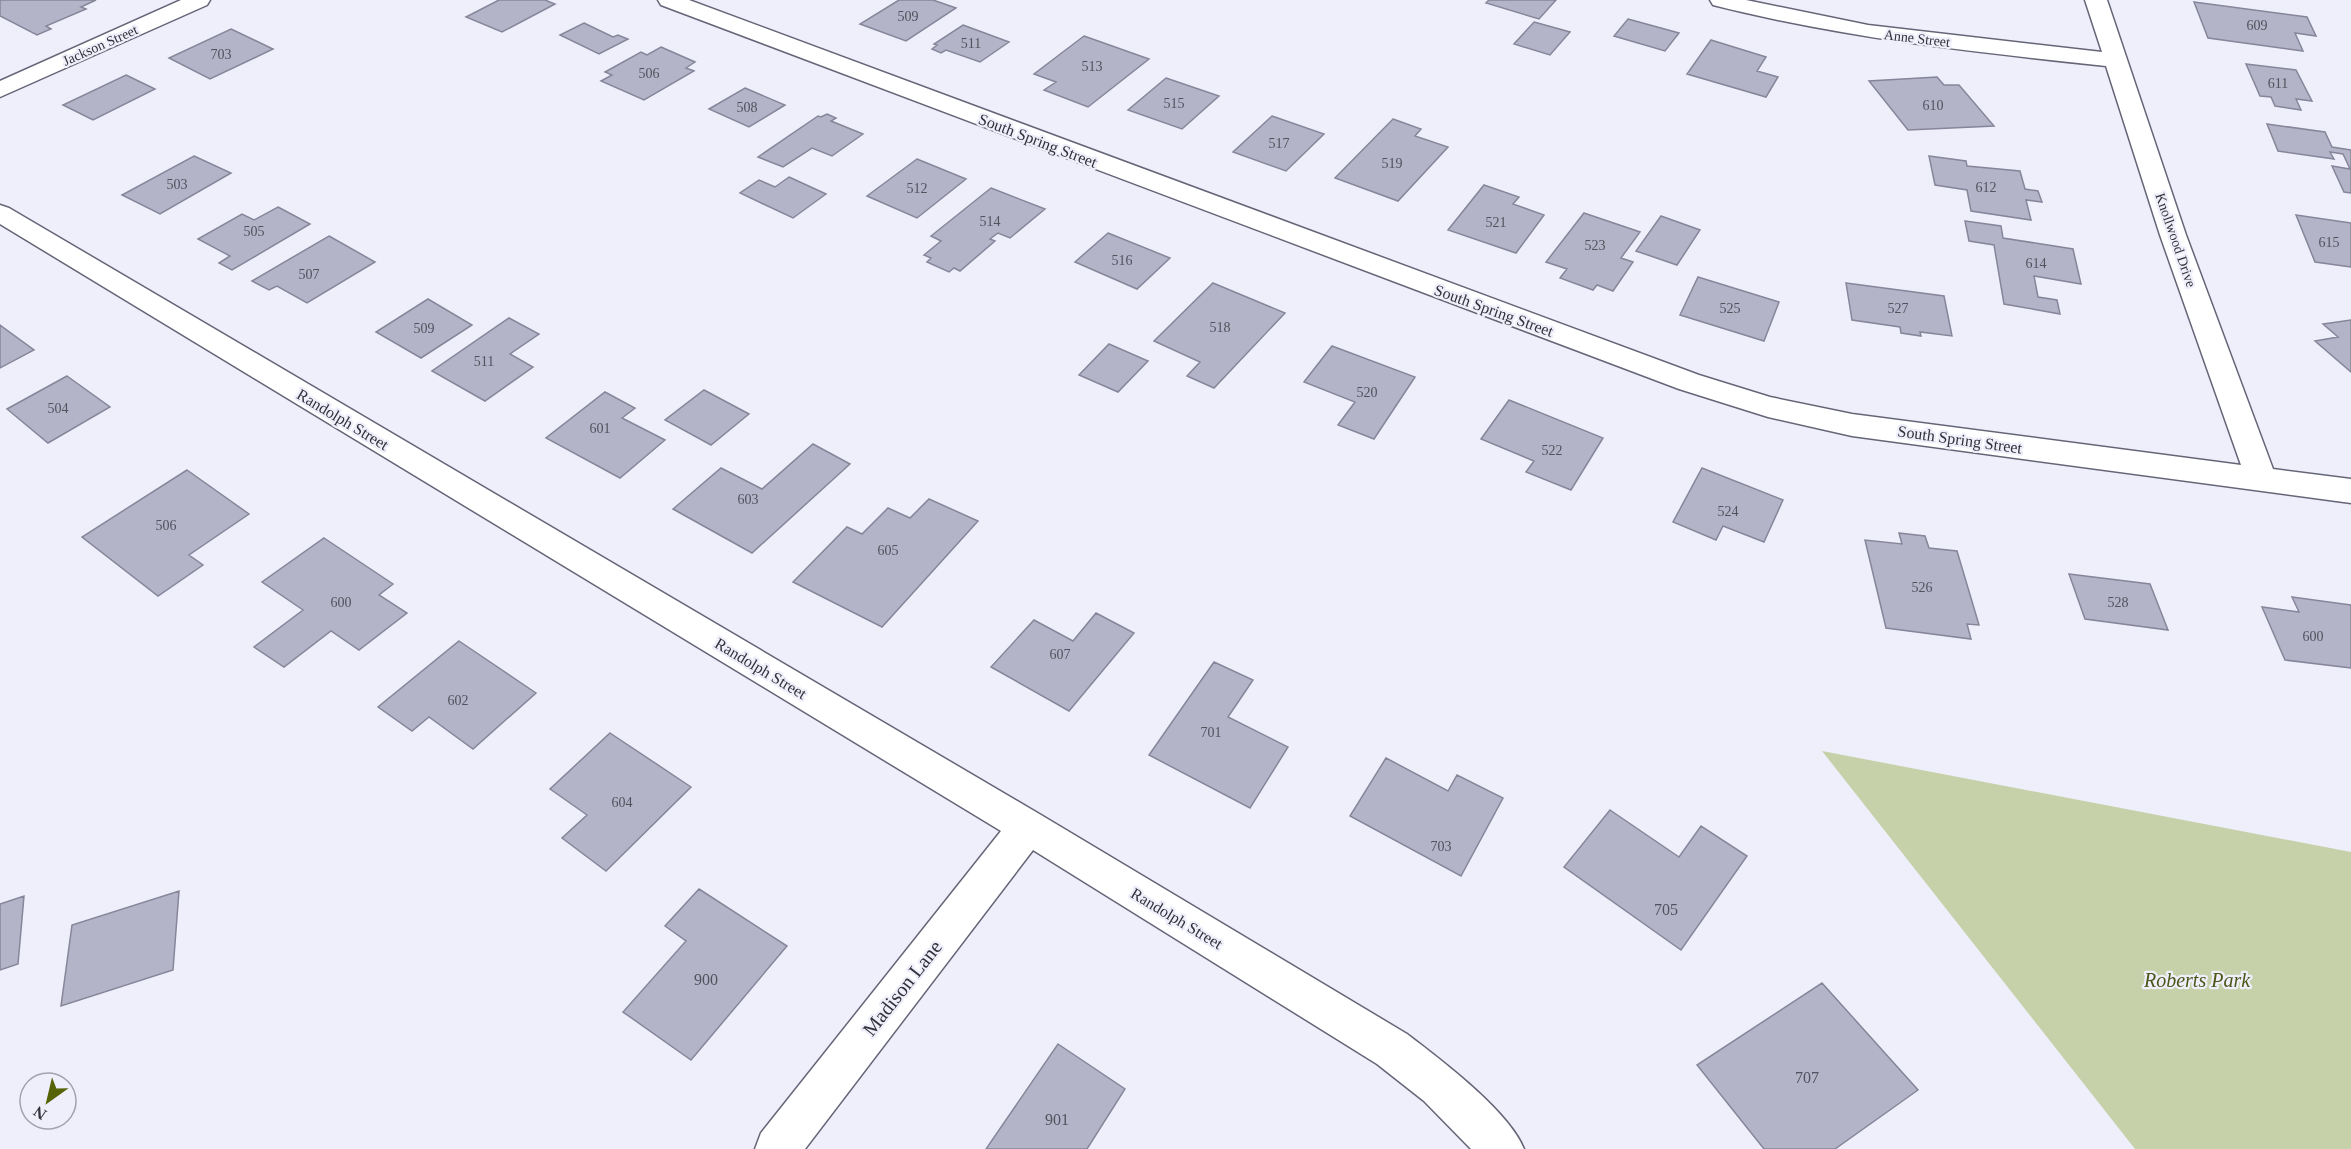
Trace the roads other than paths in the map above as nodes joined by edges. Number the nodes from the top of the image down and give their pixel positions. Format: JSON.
{"nodes":[{"id":1,"x":199,"y":0,"type":"edge"},
{"id":2,"x":669,"y":0,"type":"edge"},
{"id":3,"x":1721,"y":0,"type":"edge"},
{"id":4,"x":2096,"y":0,"type":"edge"},
{"id":5,"x":2115,"y":60,"type":"junction"},
{"id":6,"x":0,"y":90,"type":"edge"},
{"id":7,"x":0,"y":213,"type":"edge"},
{"id":8,"x":2261,"y":479,"type":"junction"},
{"id":9,"x":2351,"y":491,"type":"edge"},
{"id":10,"x":1028,"y":827,"type":"junction"},
{"id":11,"x":777,"y":1149,"type":"edge"},
{"id":12,"x":1502,"y":1149,"type":"edge"}],
"edges":[{"from":1,"to":6,"type":"street","name":"Jackson Street"},
{"from":2,"to":8,"type":"street","name":"South Spring Street"},
{"from":3,"to":5,"type":"street","name":"Anne Street"},
{"from":4,"to":5,"type":"street","name":"Knollwood Drive"},
{"from":5,"to":8,"type":"street","name":"Knollwood Drive"},
{"from":7,"to":10,"type":"street","name":"Randolph Street"},
{"from":8,"to":9,"type":"street","name":"South Spring Street"},
{"from":10,"to":11,"type":"street","name":"Madison Lane"},
{"from":10,"to":12,"type":"street","name":"Randolph Street"}]}
